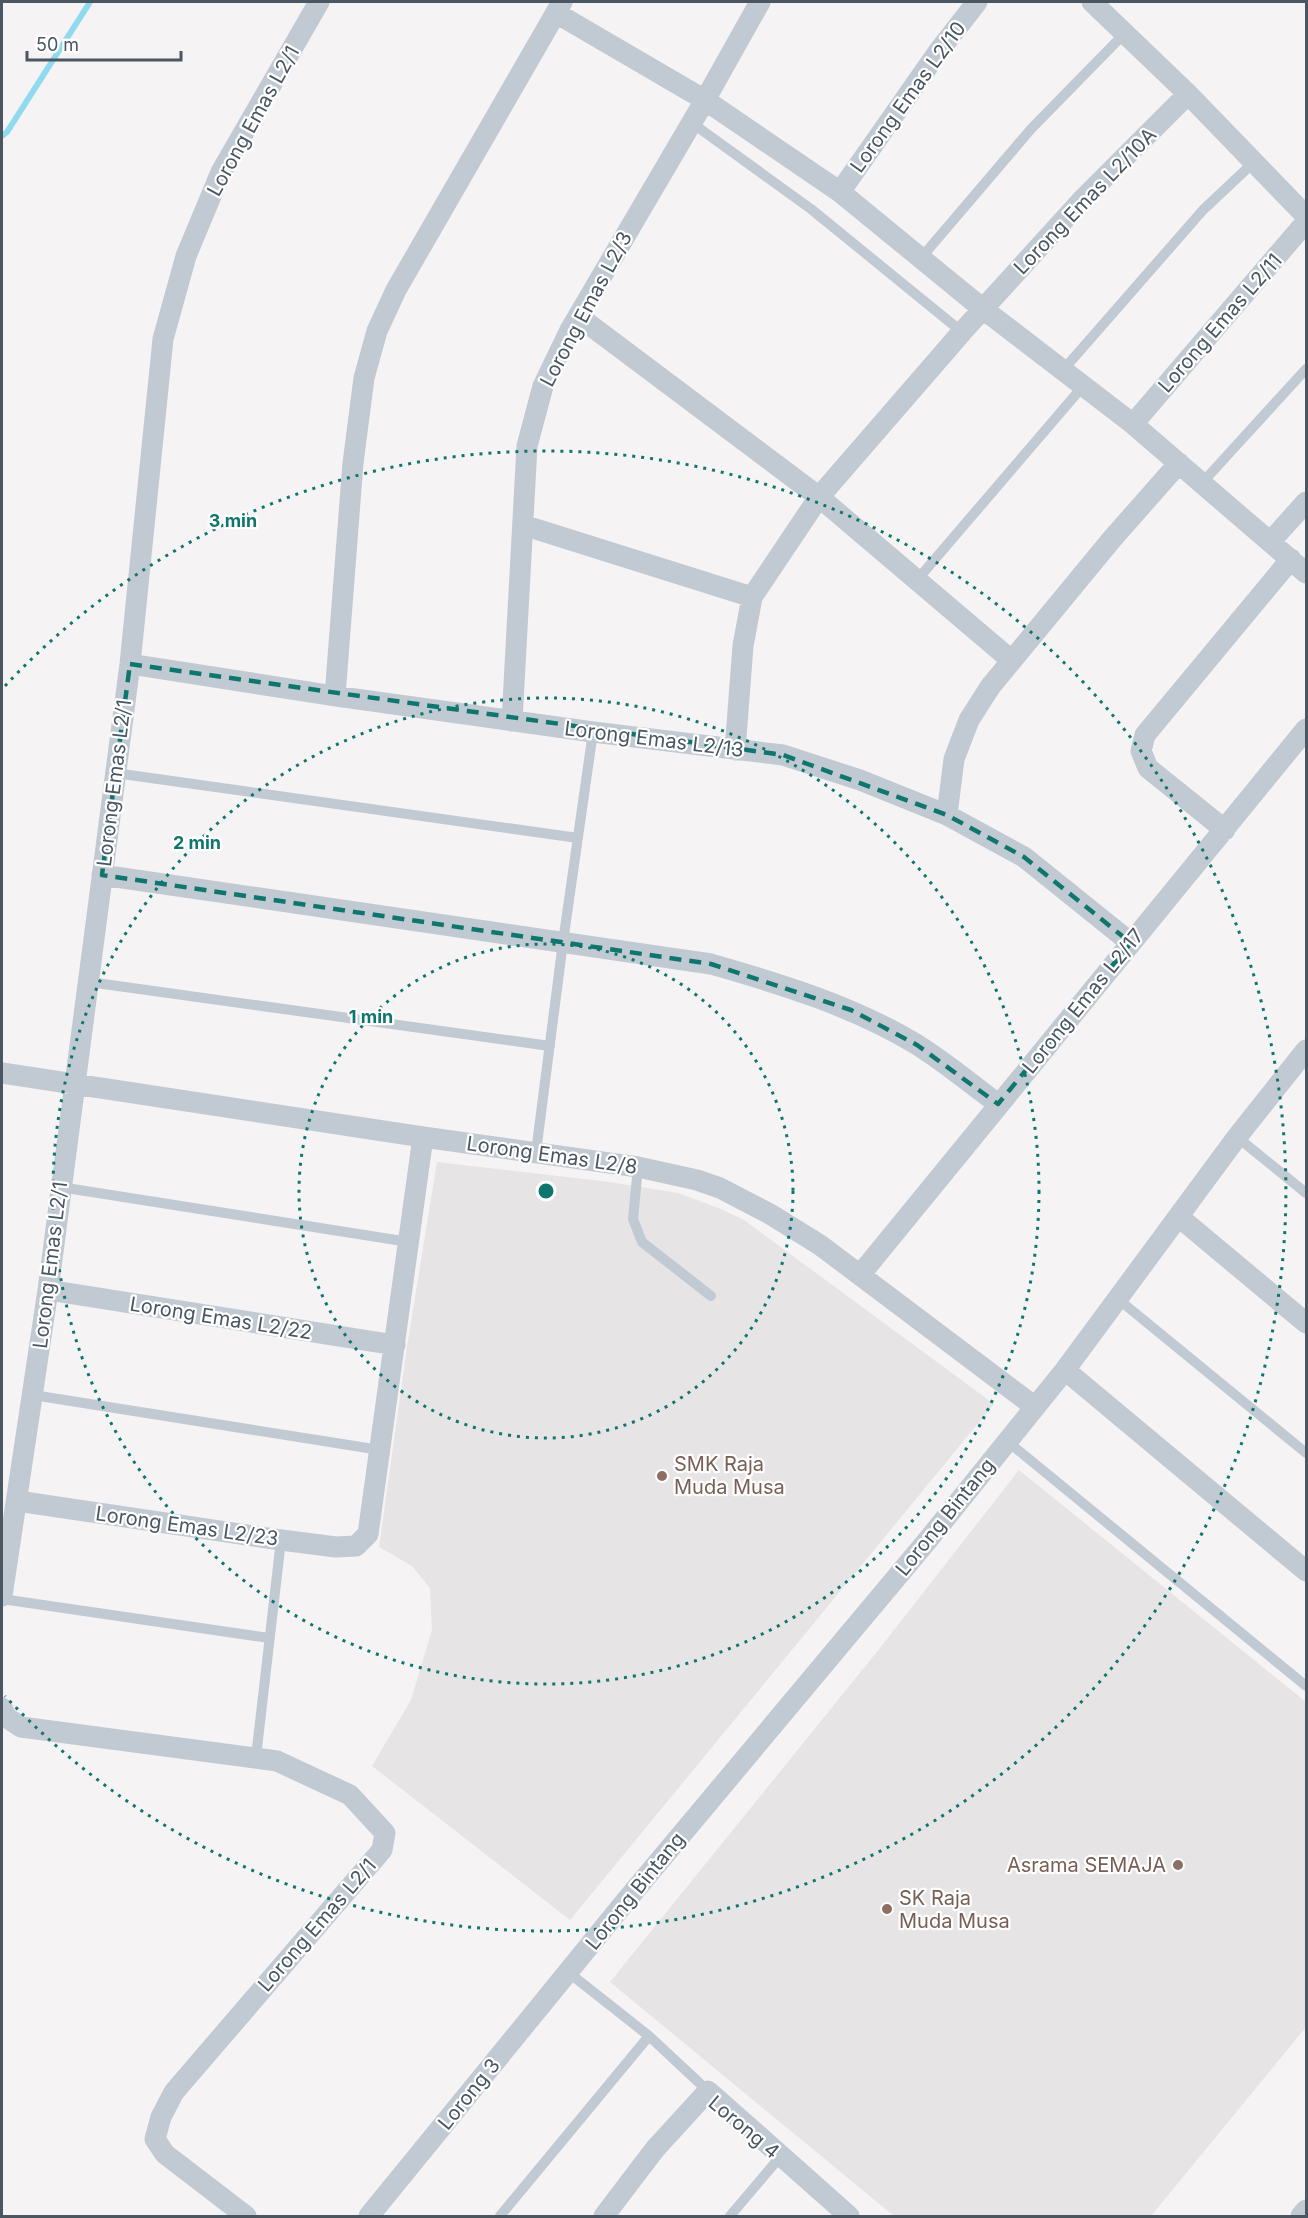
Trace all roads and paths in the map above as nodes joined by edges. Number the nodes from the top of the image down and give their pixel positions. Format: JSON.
{"nodes":[{"id":1,"x":319,"y":2,"type":"edge"},
{"id":2,"x":760,"y":2,"type":"edge"},
{"id":3,"x":977,"y":2,"type":"edge"},
{"id":4,"x":1092,"y":2,"type":"edge"},
{"id":5,"x":559,"y":7,"type":"edge"},
{"id":6,"x":1124,"y":34,"type":"junction"},
{"id":7,"x":1188,"y":94,"type":"junction"},
{"id":8,"x":705,"y":100,"type":"junction"},
{"id":9,"x":692,"y":123,"type":"junction"},
{"id":10,"x":1254,"y":162,"type":"junction"},
{"id":11,"x":840,"y":192,"type":"junction"},
{"id":12,"x":1306,"y":216,"type":"edge"},
{"id":13,"x":1306,"y":222,"type":"edge"},
{"id":14,"x":921,"y":258,"type":"junction"},
{"id":15,"x":983,"y":309,"type":"junction"},
{"id":16,"x":578,"y":316,"type":"junction"},
{"id":17,"x":962,"y":332,"type":"junction"},
{"id":18,"x":1064,"y":369,"type":"junction"},
{"id":19,"x":1306,"y":369,"type":"edge"},
{"id":20,"x":1084,"y":385,"type":"junction"},
{"id":21,"x":1133,"y":424,"type":"junction"},
{"id":22,"x":1179,"y":463,"type":"junction"},
{"id":23,"x":1202,"y":483,"type":"junction"},
{"id":24,"x":819,"y":497,"type":"junction"},
{"id":25,"x":1306,"y":502,"type":"edge"},
{"id":26,"x":523,"y":525,"type":"junction"},
{"id":27,"x":1271,"y":541,"type":"junction"},
{"id":28,"x":1291,"y":559,"type":"junction"},
{"id":29,"x":1306,"y":573,"type":"edge"},
{"id":30,"x":917,"y":580,"type":"junction"},
{"id":31,"x":752,"y":597,"type":"junction"},
{"id":32,"x":1011,"y":660,"type":"junction"},
{"id":33,"x":130,"y":664,"type":"junction"},
{"id":34,"x":335,"y":696,"type":"junction"},
{"id":35,"x":512,"y":721,"type":"junction"},
{"id":36,"x":1306,"y":729,"type":"edge"},
{"id":37,"x":593,"y":732,"type":"junction"},
{"id":38,"x":735,"y":750,"type":"junction"},
{"id":39,"x":115,"y":772,"type":"junction"},
{"id":40,"x":947,"y":815,"type":"junction"},
{"id":41,"x":1225,"y":830,"type":"junction"},
{"id":42,"x":578,"y":838,"type":"junction"},
{"id":43,"x":102,"y":875,"type":"junction"},
{"id":44,"x":563,"y":942,"type":"junction"},
{"id":45,"x":1131,"y":943,"type":"junction"},
{"id":46,"x":89,"y":981,"type":"junction"},
{"id":47,"x":550,"y":1046,"type":"junction"},
{"id":48,"x":1306,"y":1050,"type":"edge"},
{"id":49,"x":2,"y":1073,"type":"edge"},
{"id":50,"x":75,"y":1085,"type":"junction"},
{"id":51,"x":998,"y":1104,"type":"junction"},
{"id":52,"x":423,"y":1137,"type":"junction"},
{"id":53,"x":1238,"y":1137,"type":"junction"},
{"id":54,"x":536,"y":1152,"type":"junction"},
{"id":55,"x":638,"y":1167,"type":"junction"},
{"id":56,"x":60,"y":1187,"type":"junction"},
{"id":57,"x":1306,"y":1193,"type":"edge"},
{"id":58,"x":1179,"y":1217,"type":"junction"},
{"id":59,"x":408,"y":1242,"type":"junction"},
{"id":60,"x":860,"y":1275,"type":"junction"},
{"id":61,"x":48,"y":1290,"type":"junction"},
{"id":62,"x":711,"y":1296,"type":"dead end"},
{"id":63,"x":1118,"y":1299,"type":"junction"},
{"id":64,"x":1306,"y":1323,"type":"edge"},
{"id":65,"x":395,"y":1345,"type":"junction"},
{"id":66,"x":1065,"y":1370,"type":"junction"},
{"id":67,"x":33,"y":1395,"type":"junction"},
{"id":68,"x":1035,"y":1407,"type":"junction"},
{"id":69,"x":1007,"y":1441,"type":"junction"},
{"id":70,"x":380,"y":1450,"type":"junction"},
{"id":71,"x":1306,"y":1453,"type":"edge"},
{"id":72,"x":18,"y":1501,"type":"junction"},
{"id":73,"x":281,"y":1540,"type":"junction"},
{"id":74,"x":1306,"y":1571,"type":"edge"},
{"id":75,"x":2,"y":1597,"type":"edge"},
{"id":76,"x":270,"y":1638,"type":"junction"},
{"id":77,"x":1306,"y":1686,"type":"edge"},
{"id":78,"x":2,"y":1708,"type":"edge"},
{"id":79,"x":256,"y":1757,"type":"junction"},
{"id":80,"x":568,"y":1972,"type":"junction"},
{"id":81,"x":649,"y":2036,"type":"junction"},
{"id":82,"x":708,"y":2091,"type":"junction"},
{"id":83,"x":780,"y":2157,"type":"junction"},
{"id":84,"x":1306,"y":2210,"type":"edge"},
{"id":85,"x":840,"y":2214,"type":"edge"},
{"id":86,"x":246,"y":2217,"type":"edge"},
{"id":87,"x":369,"y":2217,"type":"edge"},
{"id":88,"x":500,"y":2217,"type":"edge"},
{"id":89,"x":604,"y":2217,"type":"edge"},
{"id":90,"x":730,"y":2217,"type":"edge"},
{"id":91,"x":1301,"y":2217,"type":"edge"}],
"edges":[{"from":1,"to":33,"type":"street","name":"Lorong Emas L2/1"},
{"from":2,"to":8,"type":"street","name":"Lorong Emas L2/3"},
{"from":3,"to":11,"type":"street","name":"Lorong Emas L2/10"},
{"from":4,"to":6,"type":"street"},
{"from":5,"to":8,"type":"street"},
{"from":5,"to":34,"type":"street"},
{"from":6,"to":7,"type":"street"},
{"from":6,"to":14,"type":"lane"},
{"from":7,"to":10,"type":"street"},
{"from":7,"to":15,"type":"street","name":"Lorong Emas L2/10A"},
{"from":8,"to":9,"type":"street","name":"Lorong Emas L2/3"},
{"from":8,"to":11,"type":"street"},
{"from":9,"to":16,"type":"street","name":"Lorong Emas L2/3"},
{"from":9,"to":17,"type":"lane"},
{"from":10,"to":12,"type":"street"},
{"from":10,"to":18,"type":"lane"},
{"from":11,"to":14,"type":"street"},
{"from":13,"to":21,"type":"street","name":"Lorong Emas L2/11"},
{"from":14,"to":15,"type":"street"},
{"from":15,"to":17,"type":"street","name":"Lorong Emas L2/10A"},
{"from":15,"to":18,"type":"street"},
{"from":16,"to":24,"type":"street"},
{"from":16,"to":26,"type":"street","name":"Lorong Emas L2/3"},
{"from":17,"to":24,"type":"street","name":"Lorong Emas L2/10A"},
{"from":18,"to":20,"type":"street"},
{"from":19,"to":23,"type":"lane"},
{"from":20,"to":21,"type":"street"},
{"from":20,"to":30,"type":"lane"},
{"from":21,"to":22,"type":"street"},
{"from":22,"to":23,"type":"street"},
{"from":22,"to":32,"type":"street"},
{"from":23,"to":27,"type":"street"},
{"from":24,"to":30,"type":"street"},
{"from":24,"to":31,"type":"street","name":"Lorong Emas L2/10A"},
{"from":25,"to":27,"type":"street"},
{"from":26,"to":31,"type":"street"},
{"from":26,"to":35,"type":"street","name":"Lorong Emas L2/3"},
{"from":27,"to":28,"type":"street"},
{"from":28,"to":29,"type":"street"},
{"from":28,"to":41,"type":"street"},
{"from":30,"to":32,"type":"street"},
{"from":31,"to":38,"type":"street"},
{"from":32,"to":40,"type":"street"},
{"from":33,"to":34,"type":"street","name":"Lorong Emas L2/13"},
{"from":33,"to":39,"type":"street","name":"Lorong Emas L2/1"},
{"from":34,"to":35,"type":"street","name":"Lorong Emas L2/13"},
{"from":35,"to":37,"type":"street","name":"Lorong Emas L2/13"},
{"from":36,"to":41,"type":"street","name":"Lorong Emas L2/17"},
{"from":37,"to":38,"type":"street","name":"Lorong Emas L2/13"},
{"from":37,"to":42,"type":"lane"},
{"from":38,"to":40,"type":"street","name":"Lorong Emas L2/13"},
{"from":39,"to":42,"type":"lane"},
{"from":39,"to":43,"type":"street","name":"Lorong Emas L2/1"},
{"from":40,"to":45,"type":"street","name":"Lorong Emas L2/13"},
{"from":41,"to":45,"type":"street","name":"Lorong Emas L2/17"},
{"from":42,"to":44,"type":"lane"},
{"from":43,"to":44,"type":"street"},
{"from":43,"to":46,"type":"street","name":"Lorong Emas L2/1"},
{"from":44,"to":47,"type":"lane"},
{"from":44,"to":51,"type":"street"},
{"from":45,"to":51,"type":"street","name":"Lorong Emas L2/17"},
{"from":46,"to":47,"type":"lane"},
{"from":46,"to":50,"type":"street","name":"Lorong Emas L2/1"},
{"from":47,"to":54,"type":"lane"},
{"from":48,"to":53,"type":"street","name":"Lorong Bintang"},
{"from":49,"to":50,"type":"street","name":"Lorong Emas L2/8"},
{"from":50,"to":52,"type":"street","name":"Lorong Emas L2/8"},
{"from":50,"to":56,"type":"street","name":"Lorong Emas L2/1"},
{"from":51,"to":60,"type":"street","name":"Lorong Emas L2/17"},
{"from":52,"to":54,"type":"street","name":"Lorong Emas L2/8"},
{"from":52,"to":59,"type":"street"},
{"from":53,"to":57,"type":"lane"},
{"from":53,"to":58,"type":"street","name":"Lorong Bintang"},
{"from":54,"to":55,"type":"street","name":"Lorong Emas L2/8"},
{"from":55,"to":60,"type":"street","name":"Lorong Emas L2/8"},
{"from":55,"to":62,"type":"lane"},
{"from":56,"to":59,"type":"lane"},
{"from":56,"to":61,"type":"street","name":"Lorong Emas L2/1"},
{"from":58,"to":63,"type":"street","name":"Lorong Bintang"},
{"from":58,"to":64,"type":"street"},
{"from":59,"to":65,"type":"street"},
{"from":60,"to":68,"type":"street","name":"Lorong Emas L2/8"},
{"from":61,"to":65,"type":"street","name":"Lorong Emas L2/22"},
{"from":61,"to":67,"type":"street","name":"Lorong Emas L2/1"},
{"from":63,"to":66,"type":"street","name":"Lorong Bintang"},
{"from":63,"to":71,"type":"lane"},
{"from":65,"to":70,"type":"street"},
{"from":66,"to":68,"type":"street","name":"Lorong Bintang"},
{"from":66,"to":74,"type":"street"},
{"from":67,"to":70,"type":"lane"},
{"from":67,"to":72,"type":"street","name":"Lorong Emas L2/1"},
{"from":68,"to":69,"type":"street","name":"Lorong Bintang"},
{"from":69,"to":77,"type":"lane"},
{"from":69,"to":80,"type":"street","name":"Lorong Bintang"},
{"from":70,"to":73,"type":"street","name":"Lorong Emas L2/23"},
{"from":72,"to":73,"type":"street","name":"Lorong Emas L2/23"},
{"from":72,"to":75,"type":"street","name":"Lorong Emas L2/1"},
{"from":73,"to":76,"type":"lane"},
{"from":75,"to":76,"type":"lane"},
{"from":76,"to":79,"type":"lane"},
{"from":78,"to":79,"type":"street","name":"Lorong Emas L2/1"},
{"from":79,"to":86,"type":"street","name":"Lorong Emas L2/1"},
{"from":80,"to":81,"type":"lane"},
{"from":80,"to":87,"type":"street","name":"Lorong 3"},
{"from":81,"to":82,"type":"lane"},
{"from":81,"to":88,"type":"lane"},
{"from":82,"to":83,"type":"street","name":"Lorong 4"},
{"from":82,"to":89,"type":"street","name":"Lorong 4"},
{"from":83,"to":85,"type":"street","name":"Lorong 4"},
{"from":83,"to":90,"type":"lane"},
{"from":84,"to":91,"type":"street"}]}
